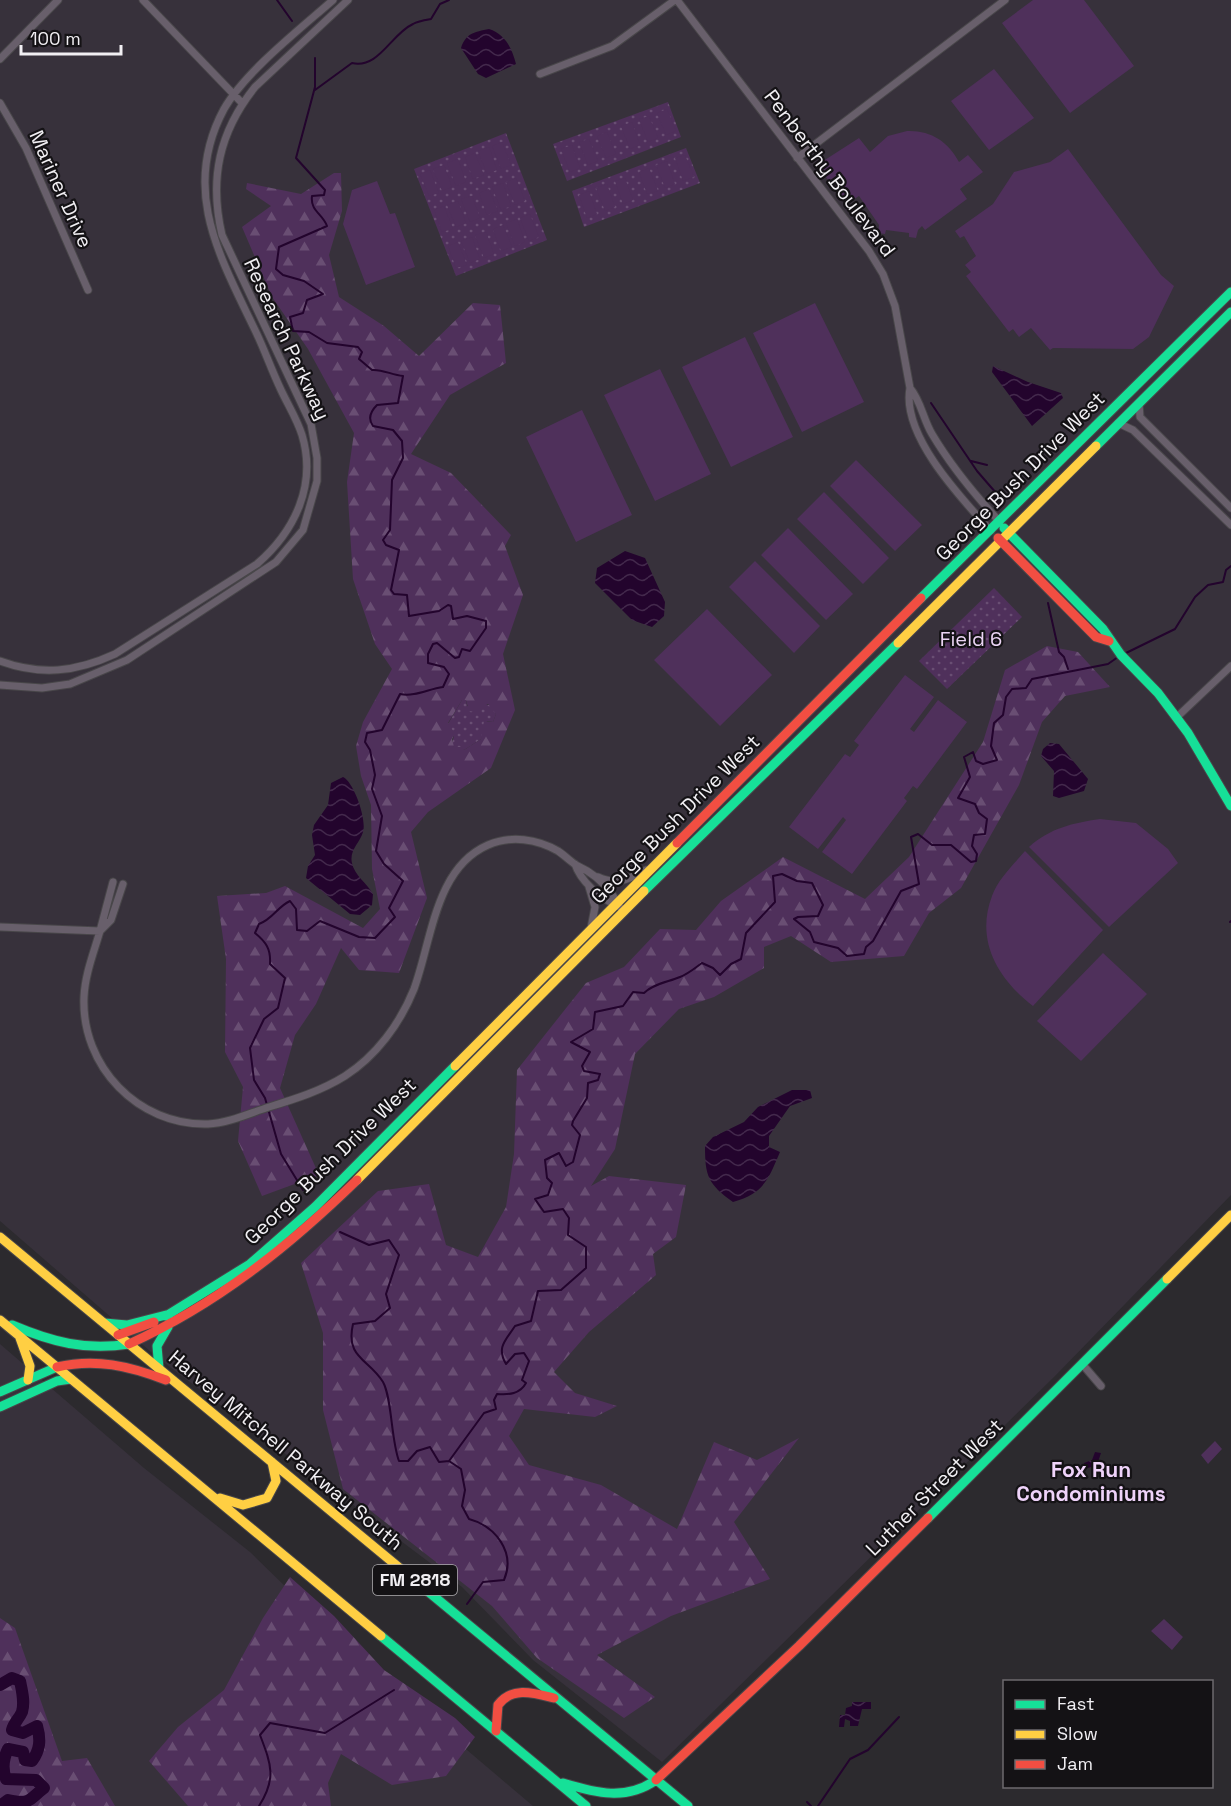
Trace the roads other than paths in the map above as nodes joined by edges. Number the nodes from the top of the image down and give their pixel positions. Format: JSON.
{"nodes":[{"id":1,"x":58,"y":0,"type":"edge"},
{"id":2,"x":143,"y":0,"type":"edge"},
{"id":3,"x":333,"y":0,"type":"edge"},
{"id":4,"x":348,"y":0,"type":"edge"},
{"id":5,"x":676,"y":0,"type":"edge"},
{"id":6,"x":1005,"y":0,"type":"edge"},
{"id":7,"x":0,"y":59,"type":"edge"},
{"id":8,"x":540,"y":74,"type":"dead end"},
{"id":9,"x":234,"y":95,"type":"junction"},
{"id":10,"x":0,"y":103,"type":"edge"},
{"id":11,"x":242,"y":103,"type":"junction"},
{"id":12,"x":797,"y":158,"type":"junction"},
{"id":13,"x":217,"y":213,"type":"junction"},
{"id":14,"x":207,"y":214,"type":"junction"},
{"id":15,"x":88,"y":290,"type":"dead end"},
{"id":16,"x":1228,"y":294,"type":"edge"},
{"id":17,"x":1231,"y":312,"type":"edge"},
{"id":18,"x":260,"y":315,"type":"junction"},
{"id":19,"x":249,"y":319,"type":"junction"},
{"id":20,"x":1199,"y":344,"type":"junction"},
{"id":21,"x":910,"y":388,"type":"junction"},
{"id":22,"x":1139,"y":403,"type":"junction"},
{"id":23,"x":1118,"y":423,"type":"junction"},
{"id":24,"x":1183,"y":461,"type":"junction"},
{"id":25,"x":1174,"y":470,"type":"junction"},
{"id":26,"x":1231,"y":508,"type":"edge"},
{"id":27,"x":1000,"y":522,"type":"junction"},
{"id":28,"x":1231,"y":525,"type":"edge"},
{"id":29,"x":991,"y":531,"type":"junction"},
{"id":30,"x":1008,"y":532,"type":"junction"},
{"id":31,"x":1000,"y":540,"type":"junction"},
{"id":32,"x":225,"y":584,"type":"junction"},
{"id":33,"x":229,"y":593,"type":"junction"},
{"id":34,"x":1109,"y":641,"type":"junction"},
{"id":35,"x":0,"y":662,"type":"edge"},
{"id":36,"x":1231,"y":666,"type":"edge"},
{"id":37,"x":0,"y":685,"type":"edge"},
{"id":38,"x":1177,"y":717,"type":"junction"},
{"id":39,"x":1231,"y":806,"type":"edge"},
{"id":40,"x":575,"y":864,"type":"junction"},
{"id":41,"x":653,"y":865,"type":"junction"},
{"id":42,"x":593,"y":874,"type":"junction"},
{"id":43,"x":113,"y":882,"type":"dead end"},
{"id":44,"x":587,"y":882,"type":"junction"},
{"id":45,"x":123,"y":885,"type":"dead end"},
{"id":46,"x":615,"y":903,"type":"junction"},
{"id":47,"x":623,"y":912,"type":"junction"},
{"id":48,"x":0,"y":927,"type":"edge"},
{"id":49,"x":590,"y":928,"type":"junction"},
{"id":50,"x":100,"y":931,"type":"junction"},
{"id":51,"x":1231,"y":1215,"type":"edge"},
{"id":52,"x":0,"y":1237,"type":"edge"},
{"id":53,"x":170,"y":1314,"type":"junction"},
{"id":54,"x":0,"y":1320,"type":"edge"},
{"id":55,"x":103,"y":1323,"type":"junction"},
{"id":56,"x":168,"y":1327,"type":"junction"},
{"id":57,"x":118,"y":1335,"type":"junction"},
{"id":58,"x":20,"y":1337,"type":"junction"},
{"id":59,"x":129,"y":1344,"type":"junction"},
{"id":60,"x":1083,"y":1365,"type":"junction"},
{"id":61,"x":57,"y":1367,"type":"junction"},
{"id":62,"x":159,"y":1369,"type":"junction"},
{"id":63,"x":71,"y":1379,"type":"junction"},
{"id":64,"x":28,"y":1380,"type":"junction"},
{"id":65,"x":178,"y":1384,"type":"junction"},
{"id":66,"x":1101,"y":1386,"type":"dead end"},
{"id":67,"x":0,"y":1392,"type":"edge"},
{"id":68,"x":0,"y":1407,"type":"edge"},
{"id":69,"x":272,"y":1462,"type":"junction"},
{"id":70,"x":208,"y":1492,"type":"junction"},
{"id":71,"x":558,"y":1699,"type":"junction"},
{"id":72,"x":496,"y":1731,"type":"junction"},
{"id":73,"x":656,"y":1780,"type":"junction"},
{"id":74,"x":559,"y":1782,"type":"junction"},
{"id":75,"x":586,"y":1806,"type":"edge"},
{"id":76,"x":688,"y":1806,"type":"edge"}],
"edges":[{"from":1,"to":7,"type":"street"},
{"from":2,"to":9,"type":"street"},
{"from":3,"to":9,"type":"street","name":"Research Parkway"},
{"from":4,"to":11,"type":"street","name":"Research Parkway"},
{"from":5,"to":8,"type":"street"},
{"from":5,"to":12,"type":"street","name":"Penberthy Boulevard"},
{"from":6,"to":12,"type":"street"},
{"from":9,"to":11,"type":"street"},
{"from":9,"to":14,"type":"street","name":"Research Parkway"},
{"from":10,"to":15,"type":"street","name":"Mariner Drive"},
{"from":11,"to":13,"type":"street","name":"Research Parkway"},
{"from":12,"to":21,"type":"street","name":"Penberthy Boulevard"},
{"from":13,"to":14,"type":"street"},
{"from":13,"to":18,"type":"street","name":"Research Parkway"},
{"from":14,"to":19,"type":"street","name":"Research Parkway"},
{"from":16,"to":20,"type":"main road"},
{"from":16,"to":27,"type":"main road","name":"George Bush Drive West"},
{"from":17,"to":20,"type":"main road","name":"George Bush Drive West"},
{"from":18,"to":19,"type":"street"},
{"from":18,"to":33,"type":"street","name":"Research Parkway"},
{"from":19,"to":32,"type":"street","name":"Research Parkway"},
{"from":20,"to":22,"type":"main road","name":"George Bush Drive West"},
{"from":21,"to":27,"type":"street","name":"Penberthy Boulevard"},
{"from":21,"to":29,"type":"street","name":"Penberthy Boulevard"},
{"from":22,"to":23,"type":"main road","name":"George Bush Drive West"},
{"from":22,"to":24,"type":"street"},
{"from":23,"to":25,"type":"street"},
{"from":23,"to":30,"type":"main road","name":"George Bush Drive West"},
{"from":24,"to":25,"type":"street"},
{"from":24,"to":26,"type":"street"},
{"from":25,"to":28,"type":"street"},
{"from":27,"to":29,"type":"main road","name":"George Bush Drive West"},
{"from":27,"to":30,"type":"main road","name":"Penberthy Boulevard"},
{"from":29,"to":31,"type":"main road","name":"Penberthy Boulevard"},
{"from":29,"to":41,"type":"main road","name":"George Bush Drive West"},
{"from":30,"to":31,"type":"main road","name":"George Bush Drive West"},
{"from":30,"to":34,"type":"main road","name":"Penberthy Boulevard"},
{"from":31,"to":34,"type":"main road","name":"Penberthy Boulevard"},
{"from":31,"to":47,"type":"main road","name":"George Bush Drive West"},
{"from":32,"to":33,"type":"street"},
{"from":32,"to":35,"type":"street","name":"Research Parkway"},
{"from":33,"to":37,"type":"street","name":"Research Parkway"},
{"from":34,"to":38,"type":"main road","name":"Penberthy Boulevard"},
{"from":36,"to":38,"type":"street"},
{"from":38,"to":39,"type":"main road","name":"Penberthy Boulevard"},
{"from":40,"to":42,"type":"street"},
{"from":40,"to":44,"type":"street"},
{"from":40,"to":50,"type":"street"},
{"from":41,"to":42,"type":"street"},
{"from":41,"to":46,"type":"main road","name":"George Bush Drive West"},
{"from":42,"to":46,"type":"street"},
{"from":43,"to":50,"type":"street"},
{"from":44,"to":46,"type":"street"},
{"from":44,"to":49,"type":"street"},
{"from":45,"to":50,"type":"street"},
{"from":46,"to":47,"type":"street"},
{"from":46,"to":49,"type":"main road","name":"George Bush Drive West"},
{"from":47,"to":56,"type":"main road","name":"George Bush Drive West"},
{"from":48,"to":50,"type":"street"},
{"from":49,"to":53,"type":"main road","name":"George Bush Drive West"},
{"from":51,"to":60,"type":"main road","name":"Luther Street West"},
{"from":52,"to":55,"type":"main road","name":"Harvey Mitchell Parkway South","number":"FM 2818"},
{"from":53,"to":55,"type":"main road"},
{"from":53,"to":57,"type":"main road","name":"George Bush Drive West"},
{"from":54,"to":58,"type":"main road","number":"FM 2818"},
{"from":54,"to":59,"type":"main road","name":"George Bush Drive West"},
{"from":55,"to":57,"type":"main road","name":"Harvey Mitchell Parkway South","number":"FM 2818"},
{"from":56,"to":59,"type":"main road","name":"George Bush Drive West"},
{"from":56,"to":62,"type":"main road"},
{"from":57,"to":59,"type":"main road","name":"Harvey Mitchell Parkway South","number":"FM 2818"},
{"from":58,"to":61,"type":"main road","number":"FM 2818"},
{"from":58,"to":64,"type":"main road"},
{"from":59,"to":62,"type":"main road","name":"Harvey Mitchell Parkway South","number":"FM 2818"},
{"from":60,"to":66,"type":"street"},
{"from":60,"to":73,"type":"main road","name":"Luther Street West"},
{"from":61,"to":63,"type":"main road","number":"FM 2818"},
{"from":61,"to":64,"type":"main road"},
{"from":61,"to":65,"type":"main road"},
{"from":62,"to":65,"type":"main road","name":"Harvey Mitchell Parkway South","number":"FM 2818"},
{"from":63,"to":68,"type":"main road"},
{"from":63,"to":70,"type":"main road","number":"FM 2818"},
{"from":64,"to":67,"type":"main road"},
{"from":65,"to":69,"type":"main road","name":"Harvey Mitchell Parkway South","number":"FM 2818"},
{"from":69,"to":70,"type":"main road"},
{"from":69,"to":71,"type":"main road","name":"Harvey Mitchell Parkway South","number":"FM 2818"},
{"from":70,"to":72,"type":"main road","number":"FM 2818"},
{"from":71,"to":72,"type":"main road"},
{"from":71,"to":73,"type":"main road","name":"Harvey Mitchell Parkway South","number":"FM 2818"},
{"from":72,"to":74,"type":"main road","number":"FM 2818"},
{"from":73,"to":74,"type":"main road","name":"Luther Street West"},
{"from":73,"to":76,"type":"main road","name":"Harvey Mitchell Parkway South","number":"FM 2818"},
{"from":74,"to":75,"type":"main road","number":"FM 2818"}]}
